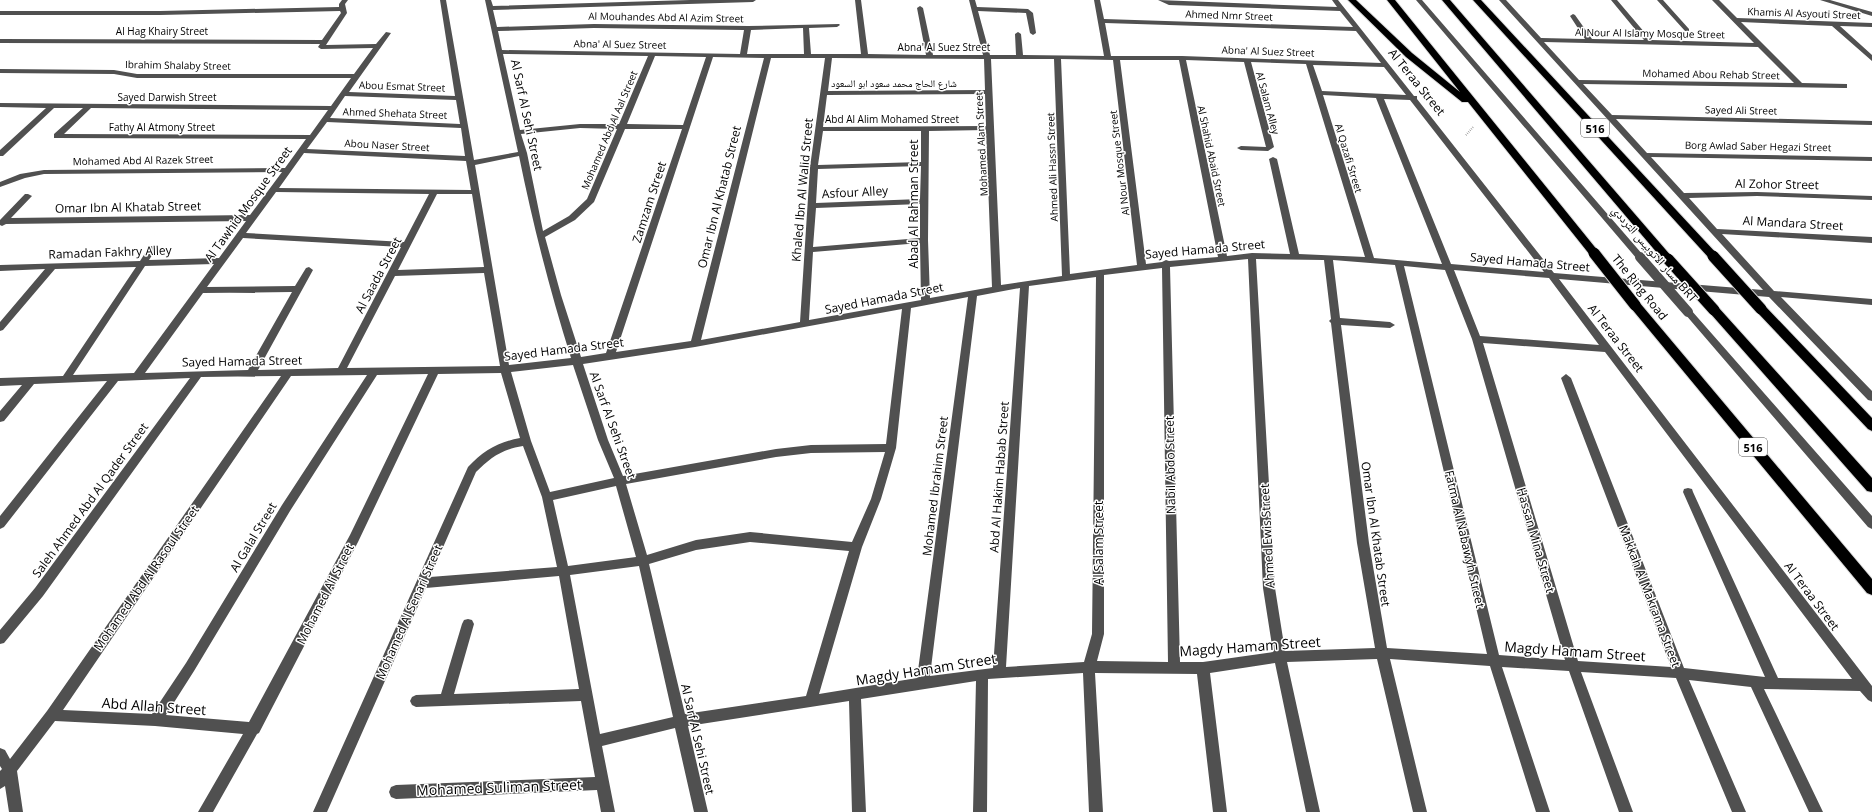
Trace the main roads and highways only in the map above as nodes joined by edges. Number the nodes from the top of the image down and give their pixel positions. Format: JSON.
{"nodes":[{"id":1,"x":1352,"y":0,"type":"edge"},
{"id":2,"x":1391,"y":0,"type":"edge"},
{"id":3,"x":1446,"y":0,"type":"edge"},
{"id":4,"x":1477,"y":0,"type":"edge"},
{"id":5,"x":1481,"y":112,"type":"junction"},
{"id":6,"x":1872,"y":426,"type":"edge"},
{"id":7,"x":1872,"y":487,"type":"edge"},
{"id":8,"x":1872,"y":589,"type":"edge"}],
"edges":[{"from":1,"to":5,"type":"highway"},
{"from":2,"to":5,"type":"highway","name":"The Ring Road","number":"516"},
{"from":3,"to":7,"type":"highway","number":"516","bridge":true},
{"from":4,"to":6,"type":"highway","number":"516","bridge":true},
{"from":5,"to":8,"type":"highway","name":"The Ring Road","number":"516","bridge":true}]}
